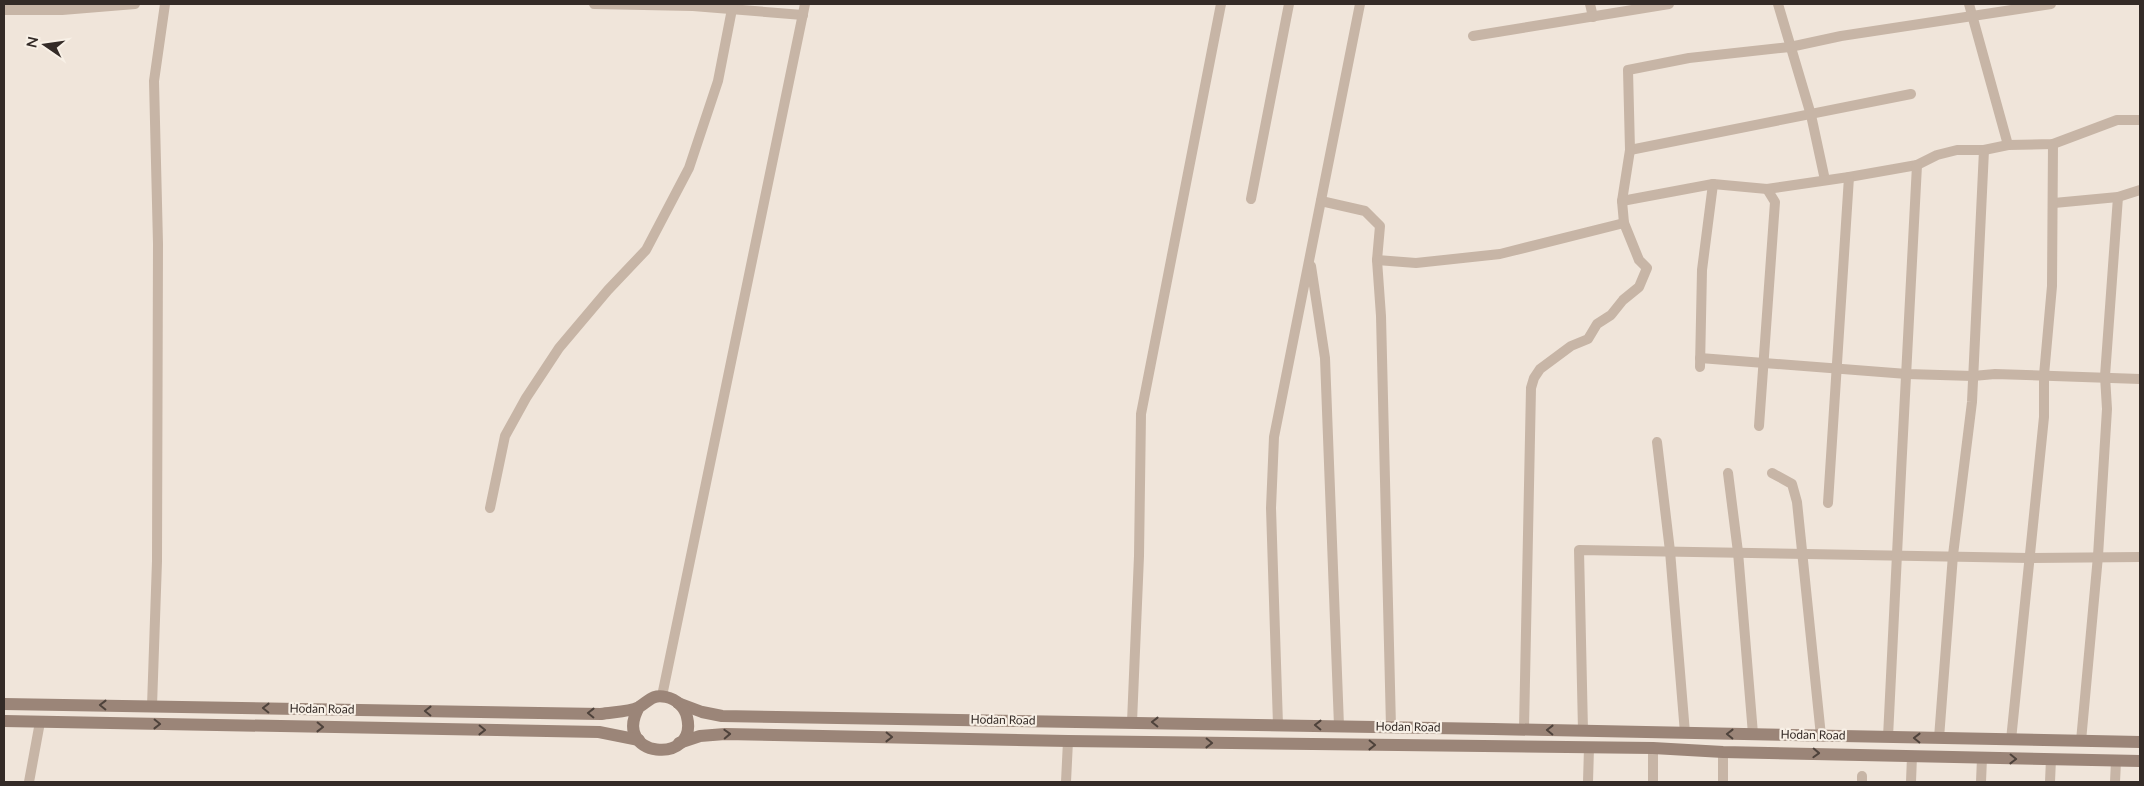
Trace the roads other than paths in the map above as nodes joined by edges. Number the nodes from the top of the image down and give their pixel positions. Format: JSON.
{"nodes":[{"id":1,"x":135,"y":4,"type":"edge"},
{"id":2,"x":165,"y":4,"type":"edge"},
{"id":3,"x":594,"y":4,"type":"edge"},
{"id":4,"x":806,"y":4,"type":"edge"},
{"id":5,"x":1221,"y":4,"type":"edge"},
{"id":6,"x":1289,"y":4,"type":"edge"},
{"id":7,"x":1360,"y":4,"type":"edge"},
{"id":8,"x":1590,"y":4,"type":"edge"},
{"id":9,"x":1669,"y":4,"type":"edge"},
{"id":10,"x":1778,"y":4,"type":"edge"},
{"id":11,"x":1969,"y":4,"type":"edge"},
{"id":12,"x":2051,"y":4,"type":"edge"},
{"id":13,"x":733,"y":6,"type":"edge"},
{"id":14,"x":4,"y":10,"type":"edge"},
{"id":15,"x":803,"y":15,"type":"junction"},
{"id":16,"x":1593,"y":17,"type":"junction"},
{"id":17,"x":1972,"y":17,"type":"junction"},
{"id":18,"x":1473,"y":36,"type":"dead end"},
{"id":19,"x":1790,"y":47,"type":"junction"},
{"id":20,"x":1911,"y":94,"type":"dead end"},
{"id":21,"x":1811,"y":115,"type":"junction"},
{"id":22,"x":2140,"y":120,"type":"edge"},
{"id":23,"x":2053,"y":144,"type":"junction"},
{"id":24,"x":2008,"y":145,"type":"junction"},
{"id":25,"x":1630,"y":150,"type":"junction"},
{"id":26,"x":1984,"y":150,"type":"junction"},
{"id":27,"x":1917,"y":165,"type":"junction"},
{"id":28,"x":1849,"y":177,"type":"junction"},
{"id":29,"x":1825,"y":180,"type":"junction"},
{"id":30,"x":1713,"y":184,"type":"junction"},
{"id":31,"x":1767,"y":189,"type":"junction"},
{"id":32,"x":2140,"y":190,"type":"edge"},
{"id":33,"x":2118,"y":197,"type":"junction"},
{"id":34,"x":1251,"y":199,"type":"dead end"},
{"id":35,"x":1321,"y":200,"type":"junction"},
{"id":36,"x":1622,"y":201,"type":"junction"},
{"id":37,"x":2054,"y":203,"type":"junction"},
{"id":38,"x":1624,"y":223,"type":"junction"},
{"id":39,"x":1310,"y":257,"type":"junction"},
{"id":40,"x":1377,"y":260,"type":"junction"},
{"id":41,"x":1762,"y":362,"type":"junction"},
{"id":42,"x":1838,"y":370,"type":"junction"},
{"id":43,"x":1908,"y":374,"type":"junction"},
{"id":44,"x":2044,"y":375,"type":"junction"},
{"id":45,"x":1973,"y":376,"type":"junction"},
{"id":46,"x":2105,"y":376,"type":"junction"},
{"id":47,"x":2140,"y":379,"type":"edge"},
{"id":48,"x":1759,"y":426,"type":"dead end"},
{"id":49,"x":1657,"y":442,"type":"dead end"},
{"id":50,"x":1772,"y":473,"type":"dead end"},
{"id":51,"x":1728,"y":474,"type":"dead end"},
{"id":52,"x":1828,"y":503,"type":"dead end"},
{"id":53,"x":490,"y":508,"type":"dead end"},
{"id":54,"x":1670,"y":552,"type":"junction"},
{"id":55,"x":1738,"y":552,"type":"junction"},
{"id":56,"x":1803,"y":553,"type":"junction"},
{"id":57,"x":1896,"y":554,"type":"junction"},
{"id":58,"x":1953,"y":555,"type":"junction"},
{"id":59,"x":2098,"y":556,"type":"junction"},
{"id":60,"x":2140,"y":557,"type":"edge"},
{"id":61,"x":2029,"y":558,"type":"junction"},
{"id":62,"x":662,"y":696,"type":"junction"},
{"id":63,"x":678,"y":703,"type":"junction"},
{"id":64,"x":4,"y":704,"type":"edge"},
{"id":65,"x":152,"y":706,"type":"junction"},
{"id":66,"x":639,"y":707,"type":"junction"},
{"id":67,"x":4,"y":721,"type":"edge"},
{"id":68,"x":40,"y":722,"type":"junction"},
{"id":69,"x":1132,"y":722,"type":"junction"},
{"id":70,"x":1278,"y":725,"type":"junction"},
{"id":71,"x":1339,"y":726,"type":"junction"},
{"id":72,"x":1391,"y":727,"type":"junction"},
{"id":73,"x":1524,"y":729,"type":"junction"},
{"id":74,"x":1583,"y":730,"type":"junction"},
{"id":75,"x":1685,"y":733,"type":"junction"},
{"id":76,"x":1753,"y":734,"type":"junction"},
{"id":77,"x":1821,"y":736,"type":"junction"},
{"id":78,"x":1888,"y":737,"type":"junction"},
{"id":79,"x":1939,"y":738,"type":"junction"},
{"id":80,"x":638,"y":740,"type":"junction"},
{"id":81,"x":2011,"y":740,"type":"junction"},
{"id":82,"x":2081,"y":741,"type":"junction"},
{"id":83,"x":1068,"y":742,"type":"junction"},
{"id":84,"x":2140,"y":742,"type":"edge"},
{"id":85,"x":680,"y":743,"type":"junction"},
{"id":86,"x":1588,"y":748,"type":"junction"},
{"id":87,"x":1653,"y":748,"type":"junction"},
{"id":88,"x":1723,"y":752,"type":"junction"},
{"id":89,"x":1912,"y":756,"type":"junction"},
{"id":90,"x":1982,"y":758,"type":"junction"},
{"id":91,"x":2051,"y":760,"type":"junction"},
{"id":92,"x":2116,"y":761,"type":"junction"},
{"id":93,"x":2140,"y":761,"type":"edge"},
{"id":94,"x":29,"y":782,"type":"edge"},
{"id":95,"x":1066,"y":782,"type":"edge"},
{"id":96,"x":1588,"y":782,"type":"edge"},
{"id":97,"x":1653,"y":782,"type":"edge"},
{"id":98,"x":1723,"y":782,"type":"edge"},
{"id":99,"x":1911,"y":782,"type":"edge"},
{"id":100,"x":1981,"y":782,"type":"edge"},
{"id":101,"x":2050,"y":782,"type":"edge"},
{"id":102,"x":2115,"y":782,"type":"edge"}],
"edges":[{"from":1,"to":14,"type":"street"},
{"from":2,"to":65,"type":"street"},
{"from":3,"to":13,"type":"street"},
{"from":4,"to":15,"type":"street"},
{"from":5,"to":69,"type":"street"},
{"from":6,"to":34,"type":"street"},
{"from":7,"to":35,"type":"street"},
{"from":8,"to":16,"type":"street"},
{"from":9,"to":16,"type":"street"},
{"from":10,"to":19,"type":"street"},
{"from":11,"to":17,"type":"street"},
{"from":12,"to":17,"type":"street"},
{"from":13,"to":15,"type":"street"},
{"from":13,"to":53,"type":"street"},
{"from":15,"to":62,"type":"street"},
{"from":16,"to":18,"type":"street"},
{"from":17,"to":19,"type":"street"},
{"from":17,"to":24,"type":"street"},
{"from":19,"to":21,"type":"street"},
{"from":19,"to":25,"type":"street"},
{"from":20,"to":21,"type":"street"},
{"from":21,"to":25,"type":"street"},
{"from":21,"to":29,"type":"street"},
{"from":22,"to":23,"type":"street"},
{"from":23,"to":24,"type":"street"},
{"from":23,"to":37,"type":"street"},
{"from":24,"to":26,"type":"street"},
{"from":25,"to":36,"type":"street"},
{"from":26,"to":27,"type":"street"},
{"from":26,"to":45,"type":"street"},
{"from":27,"to":28,"type":"street"},
{"from":27,"to":43,"type":"street"},
{"from":28,"to":29,"type":"street"},
{"from":28,"to":42,"type":"street"},
{"from":29,"to":31,"type":"street"},
{"from":30,"to":31,"type":"street"},
{"from":30,"to":36,"type":"street"},
{"from":30,"to":41,"type":"street"},
{"from":31,"to":41,"type":"street"},
{"from":32,"to":33,"type":"street"},
{"from":33,"to":37,"type":"street"},
{"from":33,"to":46,"type":"street"},
{"from":35,"to":39,"type":"street"},
{"from":35,"to":40,"type":"street"},
{"from":36,"to":38,"type":"street"},
{"from":37,"to":44,"type":"street"},
{"from":38,"to":40,"type":"street"},
{"from":38,"to":73,"type":"street"},
{"from":39,"to":70,"type":"street"},
{"from":39,"to":71,"type":"street"},
{"from":40,"to":72,"type":"street"},
{"from":41,"to":42,"type":"street"},
{"from":41,"to":48,"type":"street"},
{"from":42,"to":43,"type":"street"},
{"from":42,"to":52,"type":"street"},
{"from":43,"to":45,"type":"street"},
{"from":43,"to":57,"type":"street"},
{"from":44,"to":45,"type":"street"},
{"from":44,"to":46,"type":"street"},
{"from":44,"to":61,"type":"street"},
{"from":45,"to":58,"type":"street"},
{"from":46,"to":47,"type":"street"},
{"from":46,"to":59,"type":"street"},
{"from":49,"to":54,"type":"street"},
{"from":50,"to":56,"type":"street"},
{"from":51,"to":55,"type":"street"},
{"from":54,"to":55,"type":"street"},
{"from":54,"to":74,"type":"street"},
{"from":54,"to":75,"type":"street"},
{"from":55,"to":56,"type":"street"},
{"from":55,"to":76,"type":"street"},
{"from":56,"to":57,"type":"street"},
{"from":56,"to":77,"type":"street"},
{"from":57,"to":58,"type":"street"},
{"from":57,"to":78,"type":"street"},
{"from":58,"to":61,"type":"street"},
{"from":58,"to":79,"type":"street"},
{"from":59,"to":60,"type":"street"},
{"from":59,"to":61,"type":"street"},
{"from":59,"to":82,"type":"street"},
{"from":61,"to":81,"type":"street"},
{"from":62,"to":63,"type":"main road","name":"Hodan Road"},
{"from":62,"to":66,"type":"main road","name":"Hodan Road"},
{"from":63,"to":69,"type":"main road","name":"Hodan Road"},
{"from":63,"to":85,"type":"main road"},
{"from":65,"to":64,"type":"main road","name":"Hodan Road","one_way":true},
{"from":66,"to":65,"type":"main road","name":"Hodan Road","one_way":true},
{"from":66,"to":80,"type":"main road"},
{"from":67,"to":68,"type":"main road","name":"Hodan Road"},
{"from":68,"to":80,"type":"main road","name":"Hodan Road","one_way":true},
{"from":68,"to":94,"type":"street"},
{"from":70,"to":69,"type":"main road","name":"Hodan Road","one_way":true},
{"from":71,"to":70,"type":"main road","name":"Hodan Road","one_way":true},
{"from":71,"to":72,"type":"main road","name":"Hodan Road"},
{"from":72,"to":73,"type":"main road","name":"Hodan Road"},
{"from":74,"to":73,"type":"main road","name":"Hodan Road","one_way":true},
{"from":74,"to":75,"type":"main road","name":"Hodan Road"},
{"from":76,"to":75,"type":"main road","name":"Hodan Road","one_way":true},
{"from":76,"to":77,"type":"main road","name":"Hodan Road"},
{"from":77,"to":78,"type":"main road","name":"Hodan Road"},
{"from":79,"to":78,"type":"main road","name":"Hodan Road","one_way":true},
{"from":79,"to":81,"type":"main road","name":"Hodan Road"},
{"from":80,"to":85,"type":"main road","name":"Hodan Road"},
{"from":81,"to":82,"type":"main road","name":"Hodan Road"},
{"from":82,"to":84,"type":"main road","name":"Hodan Road"},
{"from":85,"to":83,"type":"main road","name":"Hodan Road","one_way":true},
{"from":83,"to":86,"type":"main road","name":"Hodan Road","one_way":true},
{"from":83,"to":95,"type":"street"},
{"from":86,"to":87,"type":"main road","name":"Hodan Road"},
{"from":86,"to":96,"type":"street"},
{"from":87,"to":88,"type":"main road","name":"Hodan Road"},
{"from":87,"to":97,"type":"street"},
{"from":88,"to":89,"type":"main road","name":"Hodan Road","one_way":true},
{"from":88,"to":98,"type":"street"},
{"from":89,"to":90,"type":"main road","name":"Hodan Road"},
{"from":89,"to":99,"type":"street"},
{"from":90,"to":91,"type":"main road","name":"Hodan Road","one_way":true},
{"from":90,"to":100,"type":"street"},
{"from":91,"to":92,"type":"main road","name":"Hodan Road"},
{"from":91,"to":101,"type":"street"},
{"from":92,"to":93,"type":"main road","name":"Hodan Road"},
{"from":92,"to":102,"type":"street"}]}
